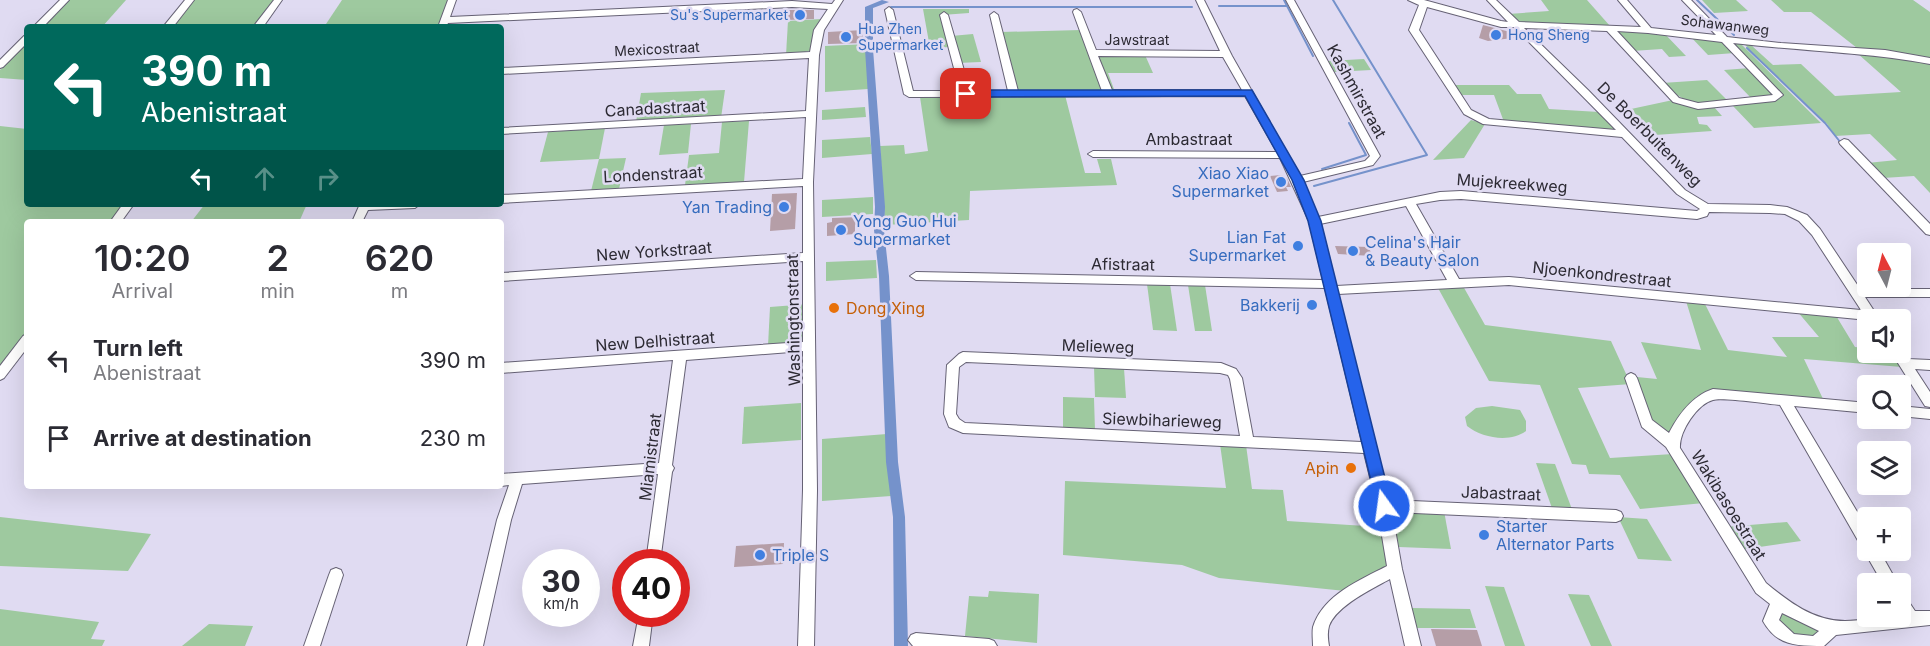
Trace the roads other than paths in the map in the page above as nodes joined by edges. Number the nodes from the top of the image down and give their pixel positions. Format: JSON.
{"nodes":[{"id":1,"x":65,"y":0,"type":"edge"},
{"id":2,"x":190,"y":0,"type":"edge"},
{"id":3,"x":278,"y":0,"type":"edge"},
{"id":4,"x":452,"y":0,"type":"edge"},
{"id":5,"x":1200,"y":0,"type":"edge"},
{"id":6,"x":1290,"y":0,"type":"edge"},
{"id":7,"x":1412,"y":0,"type":"edge"},
{"id":8,"x":1491,"y":0,"type":"edge"},
{"id":9,"x":1623,"y":0,"type":"edge"},
{"id":10,"x":1686,"y":0,"type":"edge"},
{"id":11,"x":836,"y":3,"type":"edge"},
{"id":12,"x":1424,"y":3,"type":"junction"},
{"id":13,"x":890,"y":10,"type":"dead end"},
{"id":14,"x":1077,"y":12,"type":"dead end"},
{"id":15,"x":944,"y":15,"type":"dead end"},
{"id":16,"x":994,"y":15,"type":"dead end"},
{"id":17,"x":41,"y":24,"type":"edge"},
{"id":18,"x":170,"y":24,"type":"edge"},
{"id":19,"x":260,"y":24,"type":"edge"},
{"id":20,"x":443,"y":24,"type":"edge"},
{"id":21,"x":1515,"y":25,"type":"junction"},
{"id":22,"x":1609,"y":28,"type":"junction"},
{"id":23,"x":1648,"y":30,"type":"junction"},
{"id":24,"x":1724,"y":39,"type":"junction"},
{"id":25,"x":24,"y":41,"type":"edge"},
{"id":26,"x":1092,"y":53,"type":"junction"},
{"id":27,"x":1226,"y":54,"type":"junction"},
{"id":28,"x":814,"y":55,"type":"junction"},
{"id":29,"x":1930,"y":61,"type":"edge"},
{"id":30,"x":0,"y":65,"type":"edge"},
{"id":31,"x":504,"y":71,"type":"edge"},
{"id":32,"x":1108,"y":93,"type":"junction"},
{"id":33,"x":1248,"y":93,"type":"junction"},
{"id":34,"x":966,"y":94,"type":"junction"},
{"id":35,"x":1014,"y":94,"type":"junction"},
{"id":36,"x":811,"y":114,"type":"junction"},
{"id":37,"x":504,"y":131,"type":"edge"},
{"id":38,"x":1626,"y":135,"type":"junction"},
{"id":39,"x":1844,"y":142,"type":"dead end"},
{"id":40,"x":1093,"y":154,"type":"dead end"},
{"id":41,"x":1284,"y":155,"type":"junction"},
{"id":42,"x":1298,"y":180,"type":"junction"},
{"id":43,"x":808,"y":182,"type":"junction"},
{"id":44,"x":504,"y":199,"type":"edge"},
{"id":45,"x":1410,"y":203,"type":"junction"},
{"id":46,"x":127,"y":207,"type":"edge"},
{"id":47,"x":1706,"y":208,"type":"junction"},
{"id":48,"x":117,"y":219,"type":"edge"},
{"id":49,"x":1314,"y":221,"type":"junction"},
{"id":50,"x":1930,"y":231,"type":"edge"},
{"id":51,"x":808,"y":257,"type":"junction"},
{"id":52,"x":916,"y":276,"type":"dead end"},
{"id":53,"x":504,"y":277,"type":"edge"},
{"id":54,"x":1455,"y":283,"type":"junction"},
{"id":55,"x":1329,"y":287,"type":"junction"},
{"id":56,"x":1856,"y":293,"type":"junction"},
{"id":57,"x":1930,"y":293,"type":"edge"},
{"id":58,"x":1867,"y":309,"type":"edge"},
{"id":59,"x":1857,"y":315,"type":"edge"},
{"id":60,"x":24,"y":343,"type":"edge"},
{"id":61,"x":810,"y":346,"type":"junction"},
{"id":62,"x":680,"y":357,"type":"junction"},
{"id":63,"x":1904,"y":364,"type":"joint"},
{"id":64,"x":1930,"y":365,"type":"edge"},
{"id":65,"x":504,"y":368,"type":"edge"},
{"id":66,"x":0,"y":375,"type":"edge"},
{"id":67,"x":1631,"y":378,"type":"dead end"},
{"id":68,"x":1784,"y":400,"type":"junction"},
{"id":69,"x":1930,"y":402,"type":"edge"},
{"id":70,"x":1857,"y":407,"type":"edge"},
{"id":71,"x":1911,"y":412,"type":"edge"},
{"id":72,"x":1930,"y":414,"type":"edge"},
{"id":73,"x":954,"y":423,"type":"joint"},
{"id":74,"x":1247,"y":440,"type":"junction"},
{"id":75,"x":1671,"y":443,"type":"junction"},
{"id":76,"x":1370,"y":448,"type":"junction"},
{"id":77,"x":667,"y":468,"type":"junction"},
{"id":78,"x":504,"y":480,"type":"edge"},
{"id":79,"x":517,"y":480,"type":"junction"},
{"id":80,"x":1384,"y":506,"type":"junction"},
{"id":81,"x":1616,"y":516,"type":"dead end"},
{"id":82,"x":1857,"y":525,"type":"edge"},
{"id":83,"x":655,"y":549,"type":"edge"},
{"id":84,"x":1395,"y":569,"type":"junction"},
{"id":85,"x":336,"y":575,"type":"dead end"},
{"id":86,"x":1778,"y":603,"type":"junction"},
{"id":87,"x":1911,"y":617,"type":"edge"},
{"id":88,"x":1930,"y":618,"type":"edge"},
{"id":89,"x":1857,"y":626,"type":"edge"},
{"id":90,"x":644,"y":627,"type":"edge"},
{"id":91,"x":1834,"y":627,"type":"junction"},
{"id":92,"x":916,"y":640,"type":"dead end"},
{"id":93,"x":312,"y":646,"type":"edge"},
{"id":94,"x":475,"y":646,"type":"edge"},
{"id":95,"x":641,"y":646,"type":"edge"},
{"id":96,"x":806,"y":646,"type":"edge"},
{"id":97,"x":989,"y":646,"type":"edge"},
{"id":98,"x":1321,"y":646,"type":"edge"},
{"id":99,"x":1413,"y":646,"type":"edge"}],
"edges":[{"from":1,"to":17,"type":"street"},
{"from":2,"to":18,"type":"street"},
{"from":3,"to":19,"type":"street"},
{"from":4,"to":20,"type":"street"},
{"from":5,"to":27,"type":"street"},
{"from":6,"to":42,"type":"street","name":"Kashmirstraat"},
{"from":7,"to":12,"type":"street","name":"Sohawanweg"},
{"from":8,"to":21,"type":"street","name":"De Boerbuitenweg"},
{"from":9,"to":23,"type":"street"},
{"from":10,"to":24,"type":"street"},
{"from":11,"to":20,"type":"street"},
{"from":11,"to":28,"type":"street","name":"Washingtonstraat"},
{"from":12,"to":21,"type":"street","name":"Sohawanweg"},
{"from":12,"to":38,"type":"street"},
{"from":13,"to":34,"type":"street"},
{"from":14,"to":26,"type":"street","name":"Jawstraat"},
{"from":15,"to":34,"type":"street"},
{"from":16,"to":35,"type":"street"},
{"from":21,"to":22,"type":"street","name":"Sohawanweg"},
{"from":21,"to":38,"type":"street","name":"De Boerbuitenweg"},
{"from":22,"to":23,"type":"street","name":"Sohawanweg"},
{"from":22,"to":24,"type":"street"},
{"from":23,"to":24,"type":"street","name":"Sohawanweg"},
{"from":24,"to":29,"type":"street","name":"Sohawanweg"},
{"from":25,"to":30,"type":"street"},
{"from":26,"to":27,"type":"street","name":"Jawstraat"},
{"from":26,"to":32,"type":"street"},
{"from":27,"to":33,"type":"street"},
{"from":28,"to":31,"type":"street","name":"Mexicostraat"},
{"from":28,"to":36,"type":"street","name":"Washingtonstraat"},
{"from":32,"to":33,"type":"street"},
{"from":32,"to":35,"type":"street"},
{"from":33,"to":41,"type":"street"},
{"from":34,"to":35,"type":"street"},
{"from":36,"to":37,"type":"street","name":"Canadastraat"},
{"from":36,"to":43,"type":"street","name":"Washingtonstraat"},
{"from":38,"to":47,"type":"street","name":"De Boerbuitenweg"},
{"from":39,"to":50,"type":"street"},
{"from":40,"to":41,"type":"street","name":"Ambastraat"},
{"from":41,"to":42,"type":"street"},
{"from":42,"to":49,"type":"street"},
{"from":43,"to":44,"type":"street","name":"Londenstraat"},
{"from":43,"to":51,"type":"street","name":"Washingtonstraat"},
{"from":45,"to":47,"type":"street","name":"Mujekreekweg"},
{"from":45,"to":49,"type":"street","name":"Mujekreekweg"},
{"from":45,"to":54,"type":"street"},
{"from":46,"to":48,"type":"street"},
{"from":47,"to":56,"type":"street","name":"De Boerbuitenweg"},
{"from":49,"to":55,"type":"street"},
{"from":51,"to":53,"type":"street","name":"New Yorkstraat"},
{"from":51,"to":61,"type":"street","name":"Washingtonstraat"},
{"from":52,"to":55,"type":"street","name":"Afistraat"},
{"from":54,"to":55,"type":"street","name":"Njoenkondrestraat"},
{"from":54,"to":59,"type":"street","name":"Njoenkondrestraat"},
{"from":55,"to":76,"type":"street"},
{"from":56,"to":57,"type":"street"},
{"from":56,"to":58,"type":"street","name":"De Boerbuitenweg"},
{"from":60,"to":66,"type":"street"},
{"from":61,"to":62,"type":"street","name":"New Delhistraat"},
{"from":61,"to":96,"type":"street","name":"Washingtonstraat"},
{"from":62,"to":65,"type":"street","name":"New Delhistraat"},
{"from":62,"to":77,"type":"street","name":"Miamistraat"},
{"from":63,"to":64,"type":"street"},
{"from":63,"to":69,"type":"street"},
{"from":67,"to":75,"type":"street"},
{"from":68,"to":70,"type":"street","name":"Wakibasoestraat"},
{"from":68,"to":75,"type":"street","name":"Wakibasoestraat"},
{"from":68,"to":82,"type":"street"},
{"from":71,"to":72,"type":"street"},
{"from":73,"to":74,"type":"street","name":"Siewbiharieweg"},
{"from":73,"to":74,"type":"street","name":"Melieweg"},
{"from":74,"to":76,"type":"street","name":"Siewbiharieweg"},
{"from":75,"to":86,"type":"street","name":"Wakibasoestraat"},
{"from":76,"to":80,"type":"street"},
{"from":77,"to":79,"type":"street"},
{"from":77,"to":83,"type":"street","name":"Miamistraat"},
{"from":78,"to":79,"type":"street"},
{"from":79,"to":94,"type":"street"},
{"from":80,"to":81,"type":"street","name":"Jabastraat"},
{"from":80,"to":84,"type":"street"},
{"from":84,"to":98,"type":"street"},
{"from":84,"to":99,"type":"street"},
{"from":85,"to":93,"type":"street"},
{"from":86,"to":91,"type":"street","name":"Wakibasoestraat"},
{"from":86,"to":91,"type":"street"},
{"from":87,"to":88,"type":"street","name":"Wakibasoestraat"},
{"from":89,"to":91,"type":"street","name":"Wakibasoestraat"},
{"from":90,"to":95,"type":"street"},
{"from":92,"to":97,"type":"street"}]}
